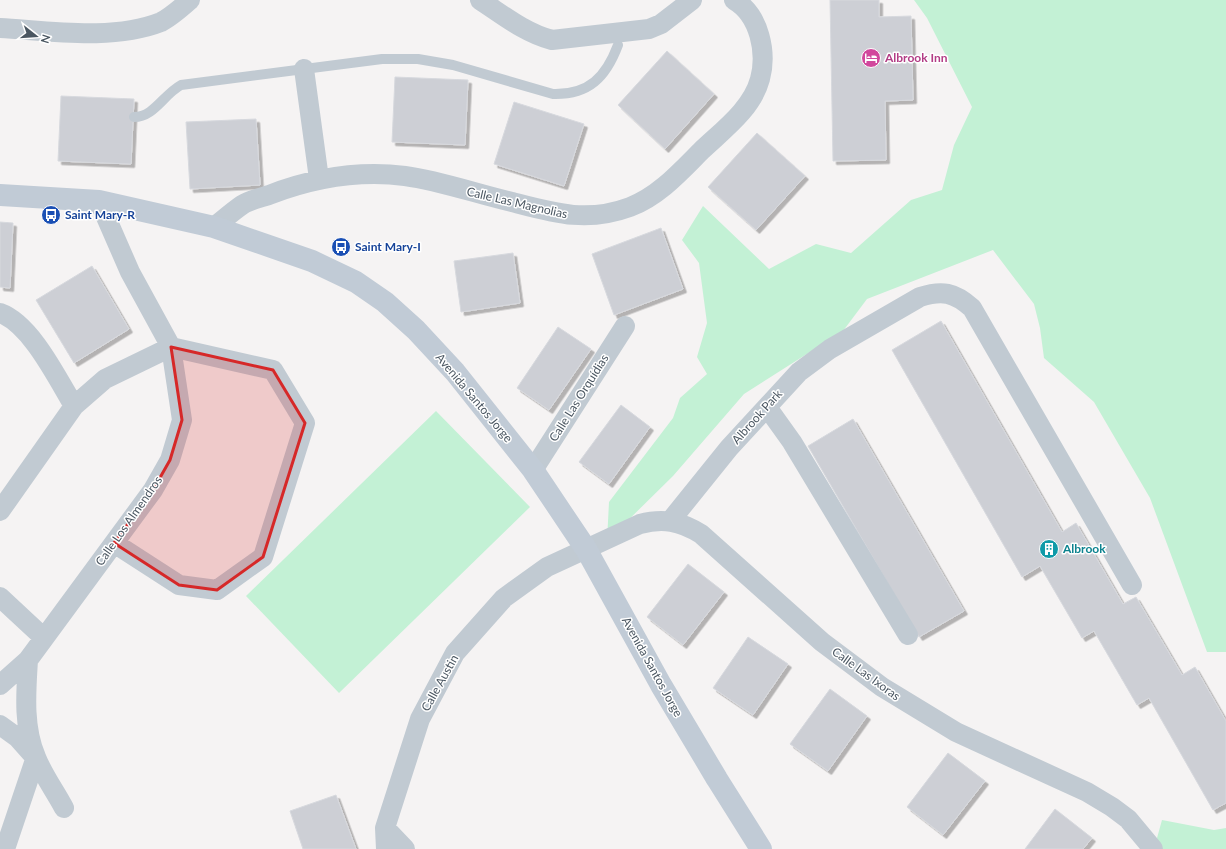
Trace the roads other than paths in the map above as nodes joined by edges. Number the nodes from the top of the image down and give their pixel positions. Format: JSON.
{"nodes":[{"id":1,"x":190,"y":0,"type":"edge"},
{"id":2,"x":480,"y":0,"type":"edge"},
{"id":3,"x":692,"y":0,"type":"edge"},
{"id":4,"x":734,"y":0,"type":"edge"},
{"id":5,"x":0,"y":28,"type":"edge"},
{"id":6,"x":618,"y":45,"type":"dead end"},
{"id":7,"x":304,"y":69,"type":"junction"},
{"id":8,"x":134,"y":117,"type":"dead end"},
{"id":9,"x":319,"y":179,"type":"junction"},
{"id":10,"x":0,"y":195,"type":"edge"},
{"id":11,"x":98,"y":201,"type":"junction"},
{"id":12,"x":214,"y":227,"type":"junction"},
{"id":13,"x":0,"y":313,"type":"edge"},
{"id":14,"x":624,"y":326,"type":"dead end"},
{"id":15,"x":171,"y":347,"type":"junction"},
{"id":16,"x":74,"y":406,"type":"junction"},
{"id":17,"x":767,"y":407,"type":"junction"},
{"id":18,"x":533,"y":470,"type":"junction"},
{"id":19,"x":0,"y":511,"type":"edge"},
{"id":20,"x":671,"y":520,"type":"junction"},
{"id":21,"x":114,"y":543,"type":"junction"},
{"id":22,"x":586,"y":548,"type":"junction"},
{"id":23,"x":1132,"y":585,"type":"dead end"},
{"id":24,"x":0,"y":597,"type":"edge"},
{"id":25,"x":908,"y":635,"type":"dead end"},
{"id":26,"x":44,"y":638,"type":"junction"},
{"id":27,"x":28,"y":660,"type":"junction"},
{"id":28,"x":0,"y":685,"type":"edge"},
{"id":29,"x":0,"y":725,"type":"edge"},
{"id":30,"x":36,"y":757,"type":"junction"},
{"id":31,"x":64,"y":808,"type":"dead end"},
{"id":32,"x":385,"y":828,"type":"junction"},
{"id":33,"x":5,"y":849,"type":"edge"},
{"id":34,"x":386,"y":849,"type":"edge"},
{"id":35,"x":405,"y":849,"type":"edge"},
{"id":36,"x":761,"y":849,"type":"edge"},
{"id":37,"x":1153,"y":849,"type":"edge"}],
"edges":[{"from":1,"to":5,"type":"street"},
{"from":2,"to":3,"type":"street"},
{"from":4,"to":9,"type":"street","name":"Calle Las Magnolias"},
{"from":6,"to":7,"type":"lane"},
{"from":7,"to":8,"type":"lane"},
{"from":7,"to":9,"type":"street"},
{"from":9,"to":12,"type":"street","name":"Calle Las Magnolias"},
{"from":10,"to":11,"type":"main road","name":"Avenida Santos Jorge"},
{"from":11,"to":12,"type":"main road","name":"Avenida Santos Jorge"},
{"from":11,"to":15,"type":"street","name":"Calle Los Almendros"},
{"from":12,"to":18,"type":"main road","name":"Avenida Santos Jorge"},
{"from":13,"to":16,"type":"street"},
{"from":14,"to":18,"type":"street","name":"Calle Las Orquídias"},
{"from":15,"to":16,"type":"street"},
{"from":15,"to":21,"type":"street","name":"Calle Los Almendros"},
{"from":15,"to":21,"type":"street"},
{"from":16,"to":19,"type":"street"},
{"from":17,"to":20,"type":"street","name":"Albrook Park"},
{"from":17,"to":23,"type":"street","name":"Albrook Park"},
{"from":17,"to":25,"type":"street"},
{"from":18,"to":22,"type":"main road","name":"Avenida Santos Jorge"},
{"from":20,"to":22,"type":"street","name":"Calle Las Ixoras"},
{"from":20,"to":37,"type":"street","name":"Calle Las Ixoras"},
{"from":21,"to":26,"type":"street","name":"Calle Los Almendros"},
{"from":22,"to":32,"type":"street","name":"Calle Austin"},
{"from":22,"to":36,"type":"main road","name":"Avenida Santos Jorge"},
{"from":24,"to":26,"type":"street"},
{"from":26,"to":27,"type":"street","name":"Calle Los Almendros"},
{"from":27,"to":28,"type":"street","name":"Calle Los Almendros"},
{"from":27,"to":30,"type":"street"},
{"from":29,"to":30,"type":"street"},
{"from":30,"to":31,"type":"street"},
{"from":30,"to":33,"type":"street"},
{"from":32,"to":34,"type":"street","name":"Calle Austin"},
{"from":32,"to":35,"type":"street"}]}
